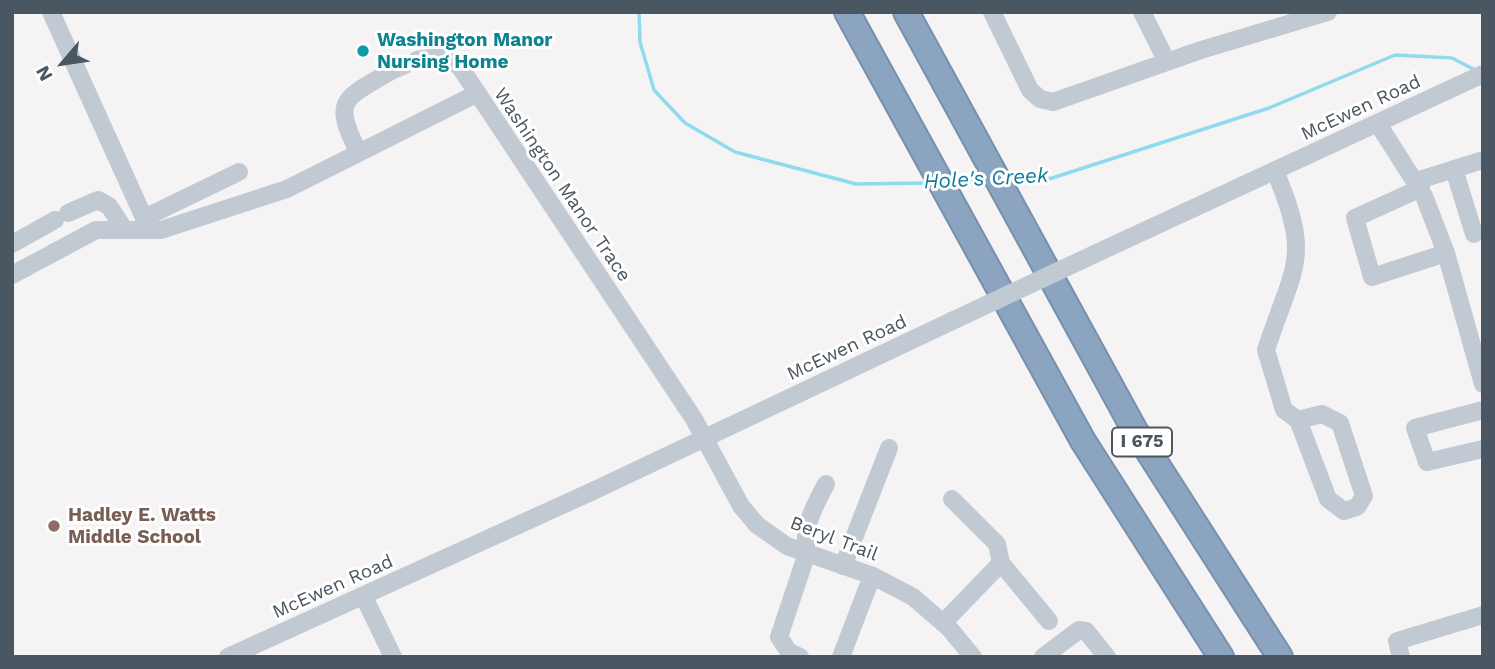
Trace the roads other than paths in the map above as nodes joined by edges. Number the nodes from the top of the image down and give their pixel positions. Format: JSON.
{"nodes":[{"id":1,"x":51,"y":12,"type":"edge"},
{"id":2,"x":847,"y":12,"type":"edge"},
{"id":3,"x":906,"y":12,"type":"edge"},
{"id":4,"x":992,"y":12,"type":"edge"},
{"id":5,"x":1142,"y":12,"type":"edge"},
{"id":6,"x":1317,"y":14,"type":"edge"},
{"id":7,"x":417,"y":61,"type":"tunnel mouth"},
{"id":8,"x":1167,"y":62,"type":"junction"},
{"id":9,"x":391,"y":71,"type":"tunnel mouth"},
{"id":10,"x":1483,"y":74,"type":"edge"},
{"id":11,"x":476,"y":94,"type":"junction"},
{"id":12,"x":1378,"y":124,"type":"junction"},
{"id":13,"x":359,"y":153,"type":"junction"},
{"id":14,"x":1483,"y":160,"type":"edge"},
{"id":15,"x":1454,"y":169,"type":"junction"},
{"id":16,"x":1275,"y":171,"type":"junction"},
{"id":17,"x":239,"y":172,"type":"dead end"},
{"id":18,"x":1419,"y":185,"type":"junction"},
{"id":19,"x":147,"y":224,"type":"junction"},
{"id":20,"x":124,"y":229,"type":"junction"},
{"id":21,"x":1478,"y":232,"type":"edge"},
{"id":22,"x":12,"y":244,"type":"edge"},
{"id":23,"x":1444,"y":248,"type":"junction"},
{"id":24,"x":12,"y":275,"type":"edge"},
{"id":25,"x":1481,"y":365,"type":"edge"},
{"id":26,"x":1483,"y":384,"type":"edge"},
{"id":27,"x":1483,"y":410,"type":"edge"},
{"id":28,"x":1298,"y":420,"type":"junction"},
{"id":29,"x":704,"y":439,"type":"junction"},
{"id":30,"x":889,"y":448,"type":"dead end"},
{"id":31,"x":1483,"y":449,"type":"edge"},
{"id":32,"x":827,"y":484,"type":"dead end"},
{"id":33,"x":952,"y":499,"type":"dead end"},
{"id":34,"x":807,"y":553,"type":"junction"},
{"id":35,"x":1001,"y":563,"type":"junction"},
{"id":36,"x":843,"y":566,"type":"junction"},
{"id":37,"x":872,"y":576,"type":"junction"},
{"id":38,"x":363,"y":597,"type":"junction"},
{"id":39,"x":1483,"y":615,"type":"edge"},
{"id":40,"x":1049,"y":621,"type":"dead end"},
{"id":41,"x":943,"y":622,"type":"junction"},
{"id":42,"x":228,"y":657,"type":"edge"},
{"id":43,"x":393,"y":657,"type":"edge"},
{"id":44,"x":800,"y":657,"type":"edge"},
{"id":45,"x":841,"y":657,"type":"edge"},
{"id":46,"x":973,"y":657,"type":"edge"},
{"id":47,"x":1043,"y":657,"type":"edge"},
{"id":48,"x":1107,"y":657,"type":"edge"},
{"id":49,"x":1222,"y":657,"type":"edge"},
{"id":50,"x":1280,"y":657,"type":"edge"},
{"id":51,"x":1401,"y":657,"type":"edge"}],
"edges":[{"from":1,"to":19,"type":"street"},
{"from":2,"to":49,"type":"highway","number":"I 675"},
{"from":3,"to":50,"type":"highway","number":"I 675"},
{"from":4,"to":8,"type":"street"},
{"from":5,"to":8,"type":"street"},
{"from":6,"to":8,"type":"street"},
{"from":7,"to":11,"type":"street"},
{"from":9,"to":13,"type":"street"},
{"from":10,"to":12,"type":"street","name":"McEwen Road"},
{"from":11,"to":13,"type":"street","name":"Washington Manor Trace"},
{"from":11,"to":29,"type":"street","name":"Washington Manor Trace"},
{"from":12,"to":16,"type":"street","name":"McEwen Road"},
{"from":12,"to":18,"type":"street"},
{"from":13,"to":19,"type":"street","name":"Washington Manor Trace"},
{"from":14,"to":15,"type":"street"},
{"from":15,"to":18,"type":"street"},
{"from":15,"to":21,"type":"street"},
{"from":16,"to":28,"type":"street"},
{"from":16,"to":29,"type":"street","name":"McEwen Road","bridge":true},
{"from":17,"to":19,"type":"street"},
{"from":18,"to":23,"type":"street"},
{"from":18,"to":23,"type":"street"},
{"from":19,"to":20,"type":"street","name":"Washington Manor Trace"},
{"from":20,"to":22,"type":"street"},
{"from":20,"to":24,"type":"street","name":"Washington Manor Trace"},
{"from":21,"to":23,"type":"street"},
{"from":23,"to":25,"type":"street"},
{"from":25,"to":26,"type":"street"},
{"from":27,"to":31,"type":"street"},
{"from":28,"to":28,"type":"street"},
{"from":29,"to":34,"type":"street","name":"Beryl Trail"},
{"from":29,"to":38,"type":"street","name":"McEwen Road"},
{"from":30,"to":36,"type":"street"},
{"from":32,"to":34,"type":"street"},
{"from":33,"to":35,"type":"street"},
{"from":34,"to":36,"type":"street","name":"Beryl Trail"},
{"from":34,"to":44,"type":"street"},
{"from":35,"to":40,"type":"street"},
{"from":35,"to":41,"type":"street"},
{"from":36,"to":37,"type":"street","name":"Beryl Trail"},
{"from":37,"to":41,"type":"street","name":"Beryl Trail"},
{"from":37,"to":45,"type":"street"},
{"from":38,"to":42,"type":"street","name":"McEwen Road"},
{"from":38,"to":43,"type":"street"},
{"from":39,"to":51,"type":"street"},
{"from":41,"to":46,"type":"street","name":"Beryl Trail"},
{"from":47,"to":48,"type":"street"}]}
